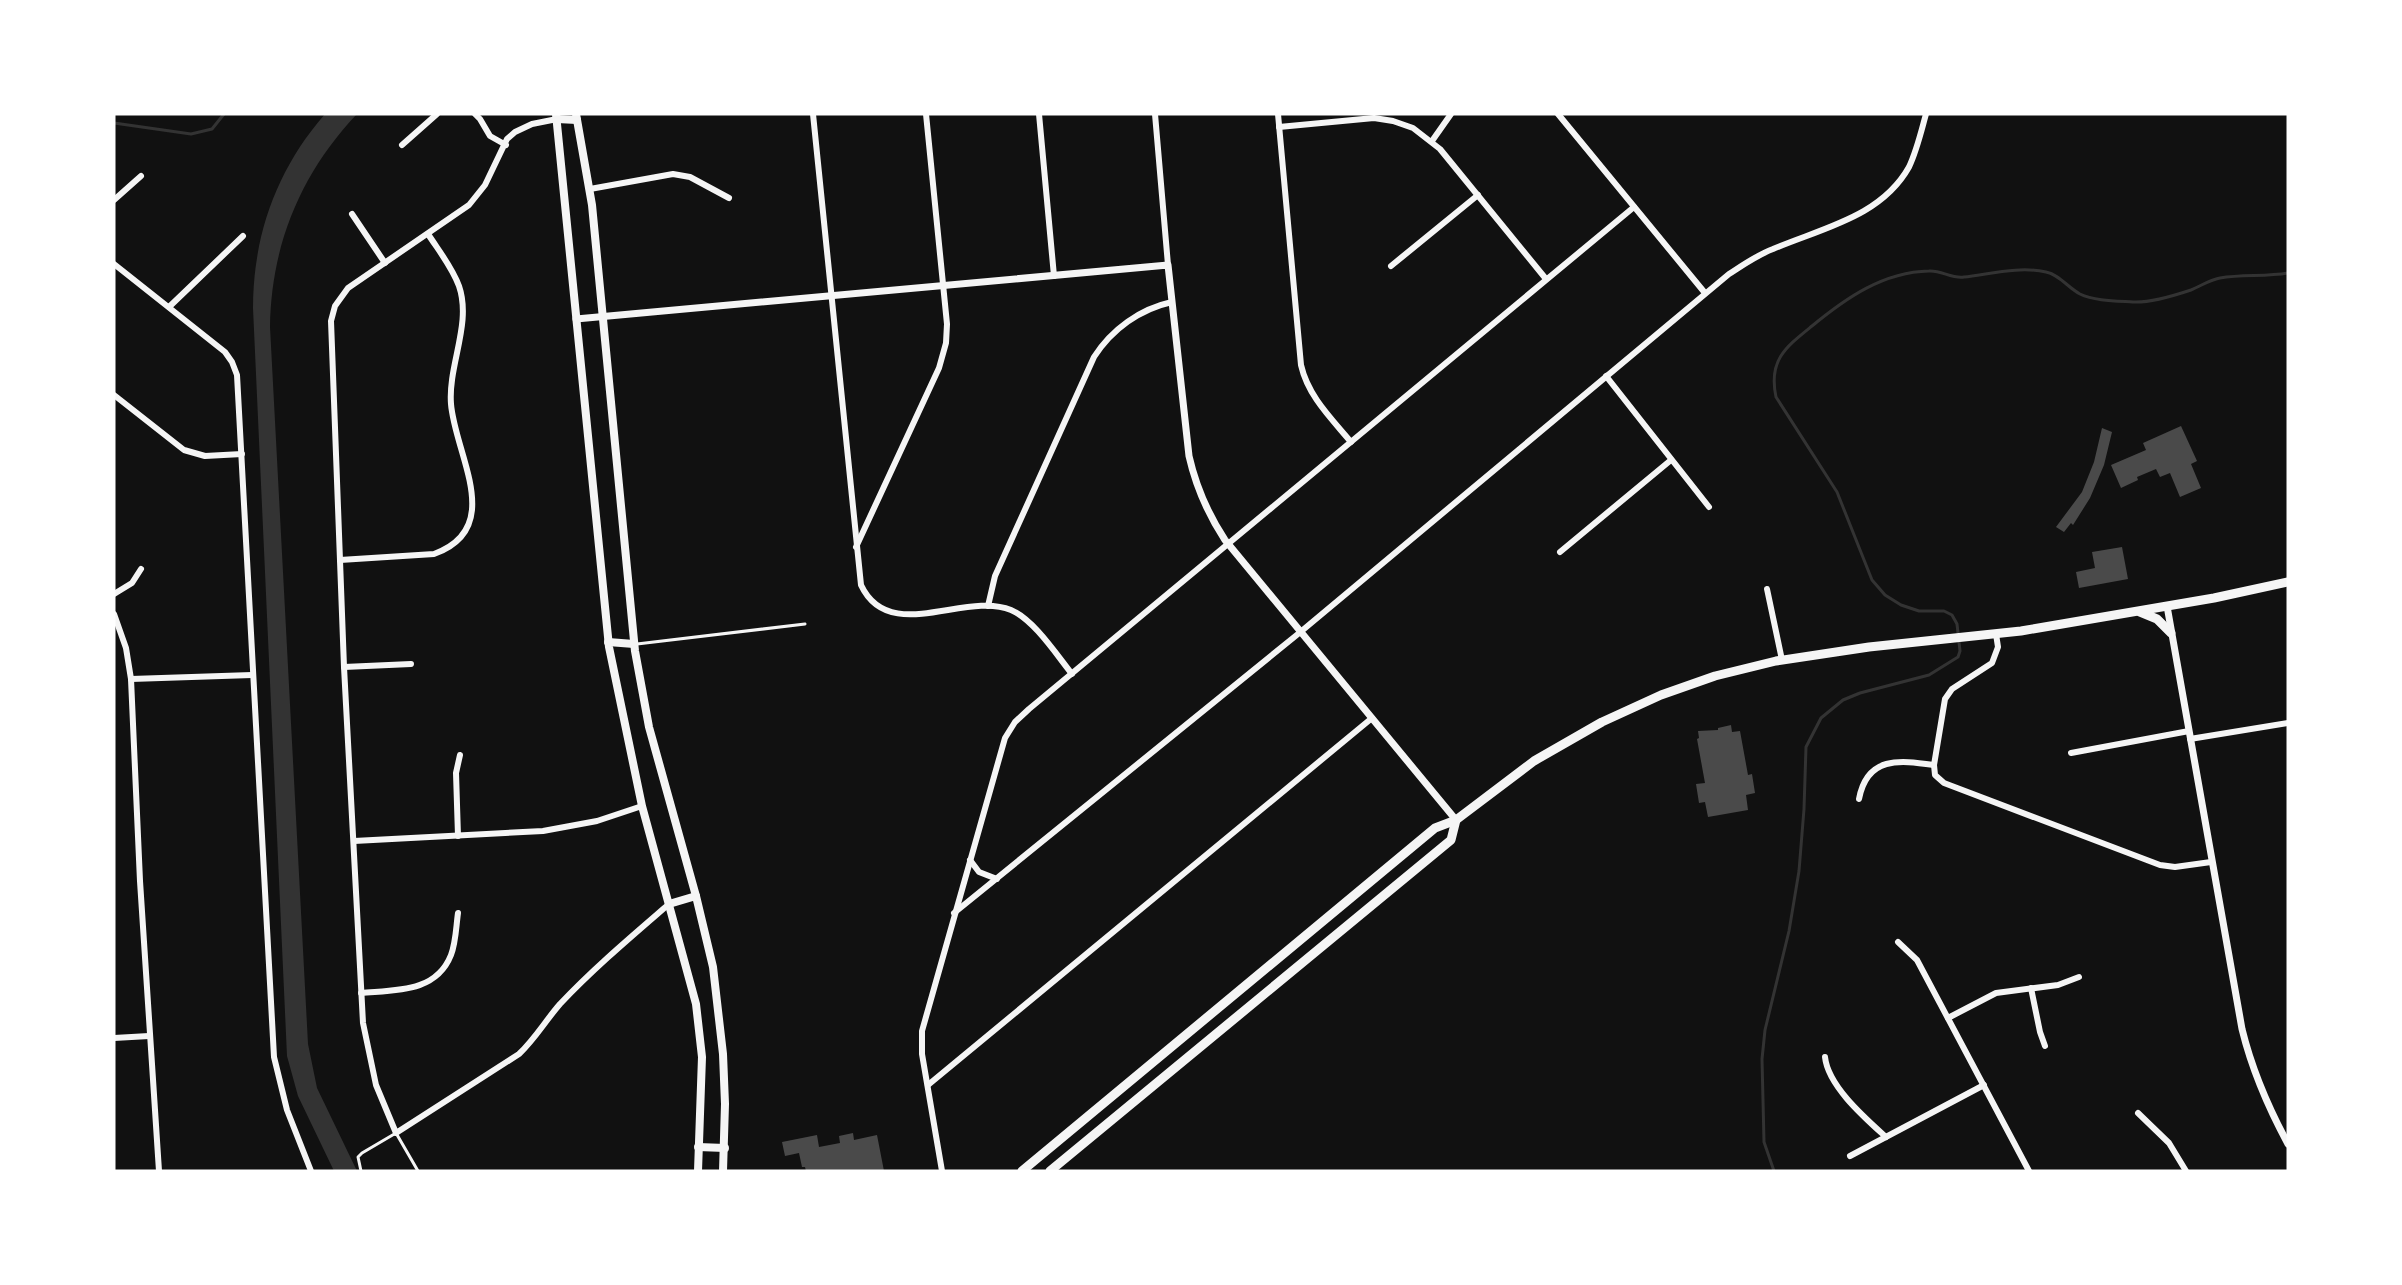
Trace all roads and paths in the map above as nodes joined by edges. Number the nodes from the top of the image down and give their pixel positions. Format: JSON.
{"nodes":[{"id":1,"x":437,"y":114,"type":"edge"},
{"id":2,"x":474,"y":114,"type":"edge"},
{"id":3,"x":813,"y":114,"type":"edge"},
{"id":4,"x":926,"y":114,"type":"edge"},
{"id":5,"x":1039,"y":114,"type":"edge"},
{"id":6,"x":1155,"y":114,"type":"edge"},
{"id":7,"x":1278,"y":114,"type":"edge"},
{"id":8,"x":1451,"y":114,"type":"edge"},
{"id":9,"x":1558,"y":114,"type":"edge"},
{"id":10,"x":1926,"y":114,"type":"edge"},
{"id":11,"x":556,"y":117,"type":"edge"},
{"id":12,"x":576,"y":117,"type":"edge"},
{"id":13,"x":1279,"y":127,"type":"junction"},
{"id":14,"x":1432,"y":141,"type":"junction"},
{"id":15,"x":402,"y":145,"type":"dead end"},
{"id":16,"x":506,"y":145,"type":"junction"},
{"id":17,"x":141,"y":176,"type":"dead end"},
{"id":18,"x":590,"y":189,"type":"junction"},
{"id":19,"x":1478,"y":195,"type":"junction"},
{"id":20,"x":729,"y":198,"type":"dead end"},
{"id":21,"x":114,"y":200,"type":"edge"},
{"id":22,"x":1634,"y":207,"type":"junction"},
{"id":23,"x":352,"y":214,"type":"dead end"},
{"id":24,"x":428,"y":234,"type":"junction"},
{"id":25,"x":243,"y":236,"type":"dead end"},
{"id":26,"x":384,"y":263,"type":"junction"},
{"id":27,"x":114,"y":264,"type":"edge"},
{"id":28,"x":1168,"y":265,"type":"junction"},
{"id":29,"x":1391,"y":266,"type":"dead end"},
{"id":30,"x":1054,"y":276,"type":"junction"},
{"id":31,"x":1546,"y":279,"type":"junction"},
{"id":32,"x":943,"y":286,"type":"junction"},
{"id":33,"x":1705,"y":293,"type":"junction"},
{"id":34,"x":834,"y":297,"type":"junction"},
{"id":35,"x":1172,"y":302,"type":"junction"},
{"id":36,"x":169,"y":307,"type":"junction"},
{"id":37,"x":602,"y":318,"type":"junction"},
{"id":38,"x":576,"y":319,"type":"junction"},
{"id":39,"x":1606,"y":376,"type":"junction"},
{"id":40,"x":114,"y":395,"type":"edge"},
{"id":41,"x":1351,"y":442,"type":"junction"},
{"id":42,"x":242,"y":454,"type":"junction"},
{"id":43,"x":1671,"y":460,"type":"junction"},
{"id":44,"x":1709,"y":507,"type":"dead end"},
{"id":45,"x":1228,"y":544,"type":"junction"},
{"id":46,"x":856,"y":548,"type":"junction"},
{"id":47,"x":1560,"y":552,"type":"dead end"},
{"id":48,"x":340,"y":560,"type":"junction"},
{"id":49,"x":141,"y":569,"type":"dead end"},
{"id":50,"x":2288,"y":582,"type":"edge"},
{"id":51,"x":1767,"y":589,"type":"dead end"},
{"id":52,"x":114,"y":594,"type":"edge"},
{"id":53,"x":988,"y":606,"type":"junction"},
{"id":54,"x":2167,"y":606,"type":"junction"},
{"id":55,"x":2137,"y":611,"type":"junction"},
{"id":56,"x":114,"y":614,"type":"edge"},
{"id":57,"x":805,"y":624,"type":"dead end"},
{"id":58,"x":1301,"y":632,"type":"junction"},
{"id":59,"x":2171,"y":633,"type":"junction"},
{"id":60,"x":1996,"y":634,"type":"junction"},
{"id":61,"x":608,"y":642,"type":"junction"},
{"id":62,"x":634,"y":644,"type":"junction"},
{"id":63,"x":1782,"y":660,"type":"junction"},
{"id":64,"x":411,"y":664,"type":"dead end"},
{"id":65,"x":344,"y":667,"type":"junction"},
{"id":66,"x":1072,"y":674,"type":"junction"},
{"id":67,"x":252,"y":675,"type":"junction"},
{"id":68,"x":131,"y":679,"type":"junction"},
{"id":69,"x":1372,"y":718,"type":"junction"},
{"id":70,"x":2288,"y":723,"type":"edge"},
{"id":71,"x":2189,"y":731,"type":"junction"},
{"id":72,"x":2190,"y":740,"type":"junction"},
{"id":73,"x":2071,"y":753,"type":"dead end"},
{"id":74,"x":460,"y":754,"type":"dead end"},
{"id":75,"x":1934,"y":765,"type":"junction"},
{"id":76,"x":1858,"y":799,"type":"dead end"},
{"id":77,"x":642,"y":806,"type":"junction"},
{"id":78,"x":1456,"y":820,"type":"junction"},
{"id":79,"x":458,"y":836,"type":"junction"},
{"id":80,"x":354,"y":841,"type":"junction"},
{"id":81,"x":970,"y":860,"type":"junction"},
{"id":82,"x":2211,"y":862,"type":"junction"},
{"id":83,"x":997,"y":879,"type":"junction"},
{"id":84,"x":696,"y":896,"type":"junction"},
{"id":85,"x":1347,"y":901,"type":"junction"},
{"id":86,"x":669,"y":904,"type":"junction"},
{"id":87,"x":459,"y":913,"type":"dead end"},
{"id":88,"x":954,"y":913,"type":"junction"},
{"id":89,"x":1359,"y":915,"type":"junction"},
{"id":90,"x":1898,"y":942,"type":"dead end"},
{"id":91,"x":2079,"y":977,"type":"dead end"},
{"id":92,"x":2031,"y":988,"type":"junction"},
{"id":93,"x":361,"y":993,"type":"junction"},
{"id":94,"x":1948,"y":1018,"type":"junction"},
{"id":95,"x":149,"y":1036,"type":"junction"},
{"id":96,"x":114,"y":1038,"type":"edge"},
{"id":97,"x":2045,"y":1046,"type":"dead end"},
{"id":98,"x":1825,"y":1057,"type":"dead end"},
{"id":99,"x":928,"y":1085,"type":"junction"},
{"id":100,"x":1983,"y":1085,"type":"junction"},
{"id":101,"x":2138,"y":1113,"type":"dead end"},
{"id":102,"x":396,"y":1132,"type":"junction"},
{"id":103,"x":1886,"y":1137,"type":"junction"},
{"id":104,"x":2288,"y":1144,"type":"edge"},
{"id":105,"x":698,"y":1147,"type":"junction"},
{"id":106,"x":724,"y":1148,"type":"junction"},
{"id":107,"x":1850,"y":1156,"type":"dead end"},
{"id":108,"x":159,"y":1171,"type":"edge"},
{"id":109,"x":311,"y":1171,"type":"edge"},
{"id":110,"x":361,"y":1171,"type":"edge"},
{"id":111,"x":418,"y":1171,"type":"edge"},
{"id":112,"x":698,"y":1171,"type":"edge"},
{"id":113,"x":723,"y":1171,"type":"edge"},
{"id":114,"x":942,"y":1171,"type":"edge"},
{"id":115,"x":1022,"y":1171,"type":"edge"},
{"id":116,"x":1050,"y":1171,"type":"edge"},
{"id":117,"x":2029,"y":1171,"type":"edge"},
{"id":118,"x":2186,"y":1171,"type":"edge"}],
"edges":[{"from":1,"to":15,"type":"street"},
{"from":2,"to":16,"type":"street"},
{"from":3,"to":34,"type":"street"},
{"from":4,"to":32,"type":"street"},
{"from":5,"to":30,"type":"street"},
{"from":6,"to":28,"type":"street"},
{"from":7,"to":13,"type":"street"},
{"from":8,"to":14,"type":"street"},
{"from":9,"to":22,"type":"street"},
{"from":10,"to":33,"type":"street"},
{"from":11,"to":12,"type":"main road"},
{"from":11,"to":16,"type":"street"},
{"from":11,"to":38,"type":"main road"},
{"from":12,"to":18,"type":"main road"},
{"from":13,"to":14,"type":"street"},
{"from":13,"to":41,"type":"street"},
{"from":14,"to":19,"type":"street"},
{"from":16,"to":24,"type":"street"},
{"from":17,"to":21,"type":"street"},
{"from":18,"to":20,"type":"street"},
{"from":18,"to":37,"type":"main road"},
{"from":19,"to":29,"type":"street"},
{"from":19,"to":31,"type":"street"},
{"from":22,"to":31,"type":"street"},
{"from":22,"to":33,"type":"street"},
{"from":23,"to":26,"type":"street"},
{"from":24,"to":26,"type":"street"},
{"from":24,"to":48,"type":"street"},
{"from":25,"to":36,"type":"street"},
{"from":26,"to":48,"type":"street"},
{"from":27,"to":36,"type":"street"},
{"from":28,"to":30,"type":"street"},
{"from":28,"to":35,"type":"street"},
{"from":30,"to":32,"type":"street"},
{"from":31,"to":41,"type":"street"},
{"from":32,"to":34,"type":"street"},
{"from":32,"to":46,"type":"street"},
{"from":33,"to":39,"type":"street"},
{"from":34,"to":37,"type":"street"},
{"from":34,"to":46,"type":"street"},
{"from":35,"to":45,"type":"street"},
{"from":35,"to":53,"type":"street"},
{"from":36,"to":42,"type":"street"},
{"from":37,"to":38,"type":"street"},
{"from":37,"to":62,"type":"main road"},
{"from":38,"to":61,"type":"main road"},
{"from":39,"to":43,"type":"street"},
{"from":39,"to":58,"type":"street"},
{"from":40,"to":42,"type":"street"},
{"from":41,"to":45,"type":"street"},
{"from":42,"to":67,"type":"street"},
{"from":43,"to":44,"type":"street"},
{"from":43,"to":47,"type":"street"},
{"from":45,"to":58,"type":"street"},
{"from":45,"to":66,"type":"street"},
{"from":46,"to":53,"type":"street"},
{"from":48,"to":65,"type":"street"},
{"from":49,"to":52,"type":"street"},
{"from":50,"to":54,"type":"main road"},
{"from":51,"to":63,"type":"street"},
{"from":53,"to":66,"type":"street"},
{"from":54,"to":55,"type":"main road"},
{"from":54,"to":59,"type":"street"},
{"from":55,"to":59,"type":"main road"},
{"from":55,"to":60,"type":"main road"},
{"from":56,"to":68,"type":"street"},
{"from":57,"to":62,"type":"lane"},
{"from":58,"to":69,"type":"street"},
{"from":58,"to":83,"type":"street"},
{"from":59,"to":71,"type":"street"},
{"from":60,"to":63,"type":"main road"},
{"from":60,"to":75,"type":"street"},
{"from":61,"to":62,"type":"main road"},
{"from":61,"to":77,"type":"main road"},
{"from":62,"to":84,"type":"main road"},
{"from":63,"to":78,"type":"main road"},
{"from":64,"to":65,"type":"street"},
{"from":65,"to":80,"type":"street"},
{"from":66,"to":81,"type":"street"},
{"from":67,"to":68,"type":"street"},
{"from":67,"to":109,"type":"street"},
{"from":68,"to":95,"type":"street"},
{"from":69,"to":78,"type":"street"},
{"from":69,"to":99,"type":"street"},
{"from":70,"to":72,"type":"street"},
{"from":71,"to":72,"type":"street"},
{"from":71,"to":73,"type":"street"},
{"from":72,"to":82,"type":"street"},
{"from":74,"to":79,"type":"street"},
{"from":75,"to":76,"type":"street"},
{"from":75,"to":82,"type":"street"},
{"from":77,"to":79,"type":"street"},
{"from":77,"to":86,"type":"main road"},
{"from":78,"to":85,"type":"main road"},
{"from":78,"to":89,"type":"main road"},
{"from":79,"to":80,"type":"street"},
{"from":80,"to":93,"type":"street"},
{"from":81,"to":83,"type":"street"},
{"from":81,"to":88,"type":"street"},
{"from":82,"to":104,"type":"street"},
{"from":83,"to":88,"type":"street"},
{"from":84,"to":86,"type":"main road"},
{"from":84,"to":106,"type":"main road"},
{"from":85,"to":89,"type":"main road"},
{"from":85,"to":115,"type":"main road"},
{"from":86,"to":102,"type":"street"},
{"from":86,"to":105,"type":"main road"},
{"from":87,"to":93,"type":"street"},
{"from":88,"to":99,"type":"street"},
{"from":89,"to":116,"type":"main road"},
{"from":90,"to":94,"type":"street"},
{"from":91,"to":92,"type":"street"},
{"from":92,"to":94,"type":"street"},
{"from":92,"to":97,"type":"street"},
{"from":93,"to":102,"type":"street"},
{"from":94,"to":100,"type":"street"},
{"from":95,"to":96,"type":"street"},
{"from":95,"to":108,"type":"street"},
{"from":98,"to":103,"type":"street"},
{"from":99,"to":114,"type":"street"},
{"from":100,"to":103,"type":"street"},
{"from":100,"to":117,"type":"street"},
{"from":101,"to":118,"type":"street"},
{"from":102,"to":110,"type":"lane"},
{"from":102,"to":111,"type":"lane"},
{"from":103,"to":107,"type":"street"},
{"from":105,"to":106,"type":"main road"},
{"from":105,"to":112,"type":"main road"},
{"from":106,"to":113,"type":"main road"}]}
